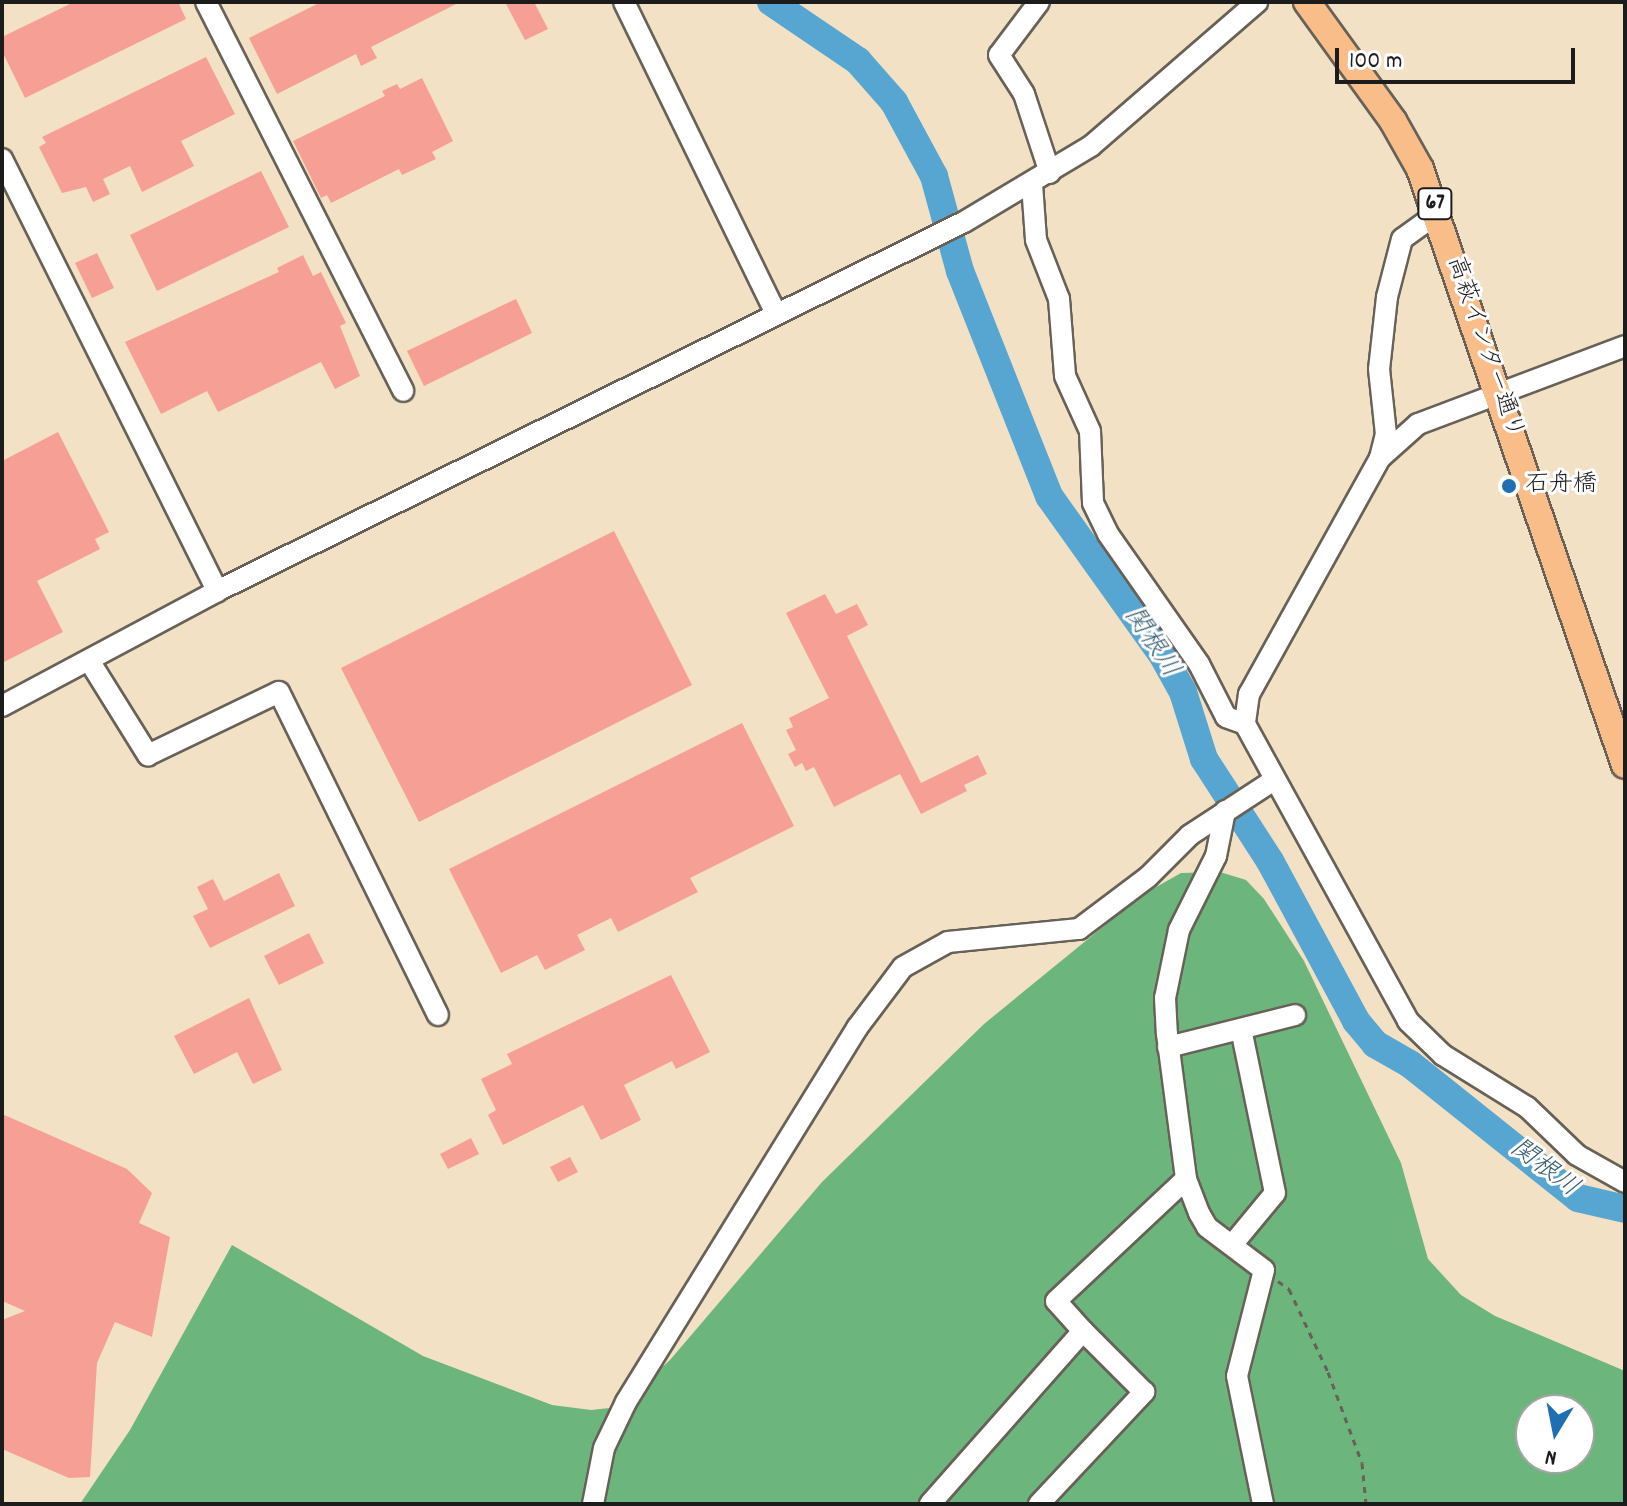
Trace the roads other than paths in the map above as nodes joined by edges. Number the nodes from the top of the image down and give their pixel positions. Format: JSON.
{"nodes":[{"id":1,"x":206,"y":2,"type":"edge"},
{"id":2,"x":624,"y":2,"type":"edge"},
{"id":3,"x":1039,"y":2,"type":"edge"},
{"id":4,"x":1257,"y":2,"type":"edge"},
{"id":5,"x":1307,"y":2,"type":"edge"},
{"id":6,"x":2,"y":159,"type":"edge"},
{"id":7,"x":1041,"y":178,"type":"junction"},
{"id":8,"x":1438,"y":213,"type":"junction"},
{"id":9,"x":776,"y":314,"type":"junction"},
{"id":10,"x":1625,"y":346,"type":"edge"},
{"id":11,"x":403,"y":391,"type":"dead end"},
{"id":12,"x":1501,"y":395,"type":"junction"},
{"id":13,"x":1380,"y":458,"type":"junction"},
{"id":14,"x":217,"y":591,"type":"junction"},
{"id":15,"x":90,"y":662,"type":"junction"},
{"id":16,"x":2,"y":706,"type":"edge"},
{"id":17,"x":1245,"y":724,"type":"junction"},
{"id":18,"x":1625,"y":765,"type":"edge"},
{"id":19,"x":1274,"y":780,"type":"junction"},
{"id":20,"x":1225,"y":811,"type":"junction"},
{"id":21,"x":438,"y":1015,"type":"dead end"},
{"id":22,"x":1295,"y":1015,"type":"dead end"},
{"id":23,"x":1241,"y":1029,"type":"junction"},
{"id":24,"x":1168,"y":1047,"type":"junction"},
{"id":25,"x":1186,"y":1179,"type":"junction"},
{"id":26,"x":1625,"y":1182,"type":"edge"},
{"id":27,"x":1232,"y":1245,"type":"junction"},
{"id":28,"x":1083,"y":1331,"type":"junction"},
{"id":29,"x":593,"y":1504,"type":"edge"},
{"id":30,"x":930,"y":1504,"type":"edge"},
{"id":31,"x":1039,"y":1504,"type":"edge"},
{"id":32,"x":1262,"y":1504,"type":"edge"}],
"edges":[{"from":1,"to":11,"type":"street"},
{"from":2,"to":9,"type":"street"},
{"from":3,"to":7,"type":"street"},
{"from":4,"to":7,"type":"street"},
{"from":5,"to":8,"type":"main road","name":"高萩インター通り","number":"67"},
{"from":6,"to":14,"type":"street"},
{"from":7,"to":9,"type":"street"},
{"from":7,"to":17,"type":"street"},
{"from":8,"to":12,"type":"main road","name":"高萩インター通り","number":"67"},
{"from":8,"to":13,"type":"street"},
{"from":9,"to":14,"type":"street"},
{"from":10,"to":12,"type":"street"},
{"from":12,"to":13,"type":"street"},
{"from":12,"to":18,"type":"main road","name":"高萩インター通り","number":"67"},
{"from":13,"to":17,"type":"street"},
{"from":14,"to":15,"type":"street"},
{"from":15,"to":16,"type":"street"},
{"from":15,"to":21,"type":"street"},
{"from":17,"to":19,"type":"street"},
{"from":19,"to":20,"type":"street"},
{"from":19,"to":26,"type":"street"},
{"from":20,"to":24,"type":"street"},
{"from":20,"to":29,"type":"street"},
{"from":22,"to":23,"type":"street"},
{"from":23,"to":24,"type":"street"},
{"from":23,"to":27,"type":"street"},
{"from":24,"to":25,"type":"street"},
{"from":25,"to":27,"type":"street"},
{"from":25,"to":28,"type":"street"},
{"from":27,"to":32,"type":"street"},
{"from":28,"to":30,"type":"street"},
{"from":28,"to":31,"type":"street"}]}
